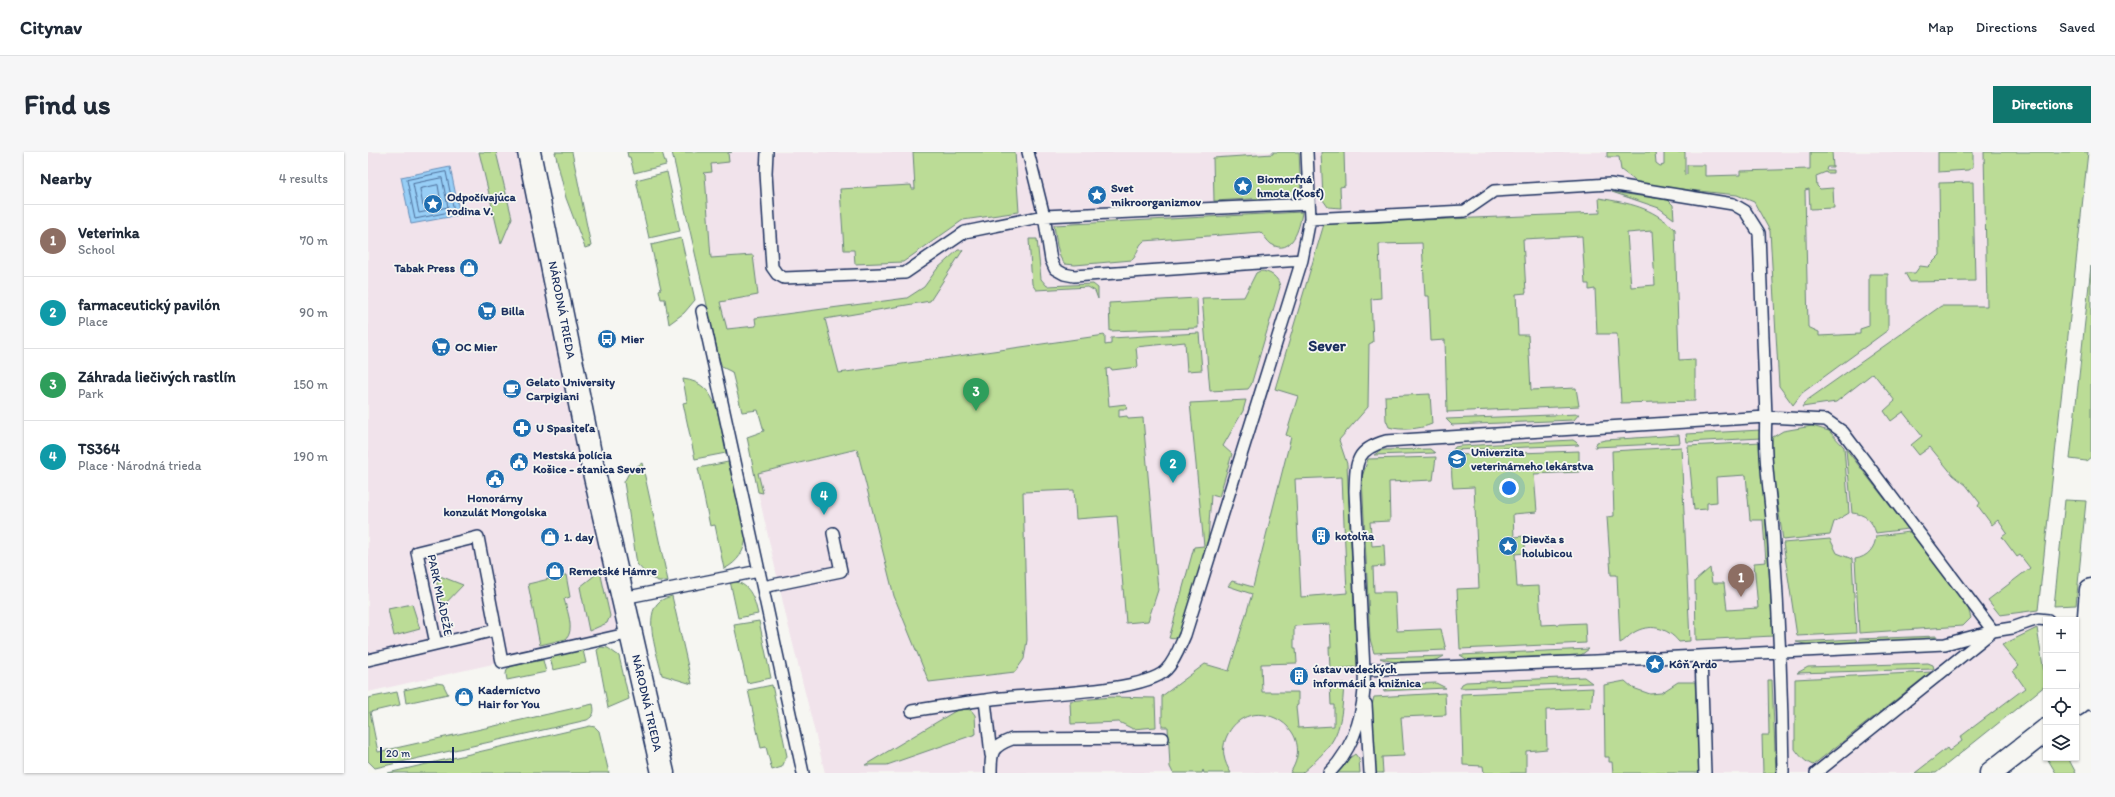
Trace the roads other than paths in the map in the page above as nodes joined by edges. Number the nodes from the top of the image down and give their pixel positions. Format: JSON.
{"nodes":[{"id":1,"x":529,"y":152,"type":"edge"},
{"id":2,"x":767,"y":152,"type":"edge"},
{"id":3,"x":1028,"y":152,"type":"edge"},
{"id":4,"x":1307,"y":152,"type":"edge"},
{"id":5,"x":1309,"y":204,"type":"junction"},
{"id":6,"x":1044,"y":216,"type":"junction"},
{"id":7,"x":1310,"y":219,"type":"junction"},
{"id":8,"x":1302,"y":260,"type":"junction"},
{"id":9,"x":702,"y":311,"type":"dead end"},
{"id":10,"x":1766,"y":417,"type":"junction"},
{"id":11,"x":833,"y":533,"type":"dead end"},
{"id":12,"x":759,"y":571,"type":"junction"},
{"id":13,"x":762,"y":587,"type":"junction"},
{"id":14,"x":2091,"y":590,"type":"edge"},
{"id":15,"x":623,"y":598,"type":"junction"},
{"id":16,"x":2043,"y":620,"type":"edge"},
{"id":17,"x":2082,"y":623,"type":"edge"},
{"id":18,"x":496,"y":630,"type":"junction"},
{"id":19,"x":1993,"y":631,"type":"junction"},
{"id":20,"x":631,"y":633,"type":"junction"},
{"id":21,"x":436,"y":644,"type":"junction"},
{"id":22,"x":1781,"y":653,"type":"junction"},
{"id":23,"x":1701,"y":657,"type":"junction"},
{"id":24,"x":368,"y":660,"type":"edge"},
{"id":25,"x":1364,"y":670,"type":"junction"},
{"id":26,"x":1365,"y":693,"type":"junction"},
{"id":27,"x":2086,"y":699,"type":"edge"},
{"id":28,"x":985,"y":700,"type":"junction"},
{"id":29,"x":912,"y":711,"type":"dead end"},
{"id":30,"x":2043,"y":732,"type":"edge"},
{"id":31,"x":1162,"y":738,"type":"dead end"},
{"id":32,"x":991,"y":755,"type":"junction"},
{"id":33,"x":663,"y":773,"type":"edge"},
{"id":34,"x":803,"y":773,"type":"edge"},
{"id":35,"x":991,"y":773,"type":"edge"},
{"id":36,"x":1329,"y":773,"type":"edge"},
{"id":37,"x":1370,"y":773,"type":"edge"},
{"id":38,"x":1706,"y":773,"type":"edge"},
{"id":39,"x":1783,"y":773,"type":"edge"},
{"id":40,"x":1816,"y":773,"type":"edge"},
{"id":41,"x":1991,"y":773,"type":"edge"}],
"edges":[{"from":1,"to":15,"type":"street","name":"NÁRODNÁ TRIEDA"},
{"from":2,"to":6,"type":"lane"},
{"from":3,"to":6,"type":"lane"},
{"from":4,"to":5,"type":"lane"},
{"from":5,"to":6,"type":"lane"},
{"from":5,"to":7,"type":"lane"},
{"from":6,"to":8,"type":"lane"},
{"from":7,"to":8,"type":"lane"},
{"from":7,"to":10,"type":"lane"},
{"from":8,"to":28,"type":"lane"},
{"from":9,"to":12,"type":"lane"},
{"from":10,"to":19,"type":"lane"},
{"from":10,"to":22,"type":"lane"},
{"from":10,"to":25,"type":"lane"},
{"from":11,"to":13,"type":"lane"},
{"from":12,"to":13,"type":"lane"},
{"from":12,"to":15,"type":"lane"},
{"from":13,"to":34,"type":"lane"},
{"from":14,"to":17,"type":"street"},
{"from":15,"to":20,"type":"street","name":"NÁRODNÁ TRIEDA"},
{"from":16,"to":19,"type":"lane"},
{"from":17,"to":27,"type":"street"},
{"from":18,"to":20,"type":"lane","name":"PARK MLÁDEŽE"},
{"from":18,"to":21,"type":"lane","name":"PARK MLÁDEŽE"},
{"from":18,"to":21,"type":"lane","name":"PARK MLÁDEŽE"},
{"from":19,"to":22,"type":"lane"},
{"from":19,"to":40,"type":"lane"},
{"from":20,"to":33,"type":"street","name":"NÁRODNÁ TRIEDA"},
{"from":21,"to":24,"type":"lane"},
{"from":22,"to":23,"type":"lane"},
{"from":22,"to":39,"type":"lane"},
{"from":23,"to":25,"type":"lane"},
{"from":23,"to":38,"type":"lane"},
{"from":25,"to":26,"type":"lane"},
{"from":26,"to":36,"type":"lane"},
{"from":26,"to":37,"type":"lane"},
{"from":28,"to":29,"type":"lane"},
{"from":28,"to":32,"type":"lane"},
{"from":30,"to":41,"type":"street"},
{"from":31,"to":32,"type":"lane"},
{"from":32,"to":35,"type":"lane"}]}
